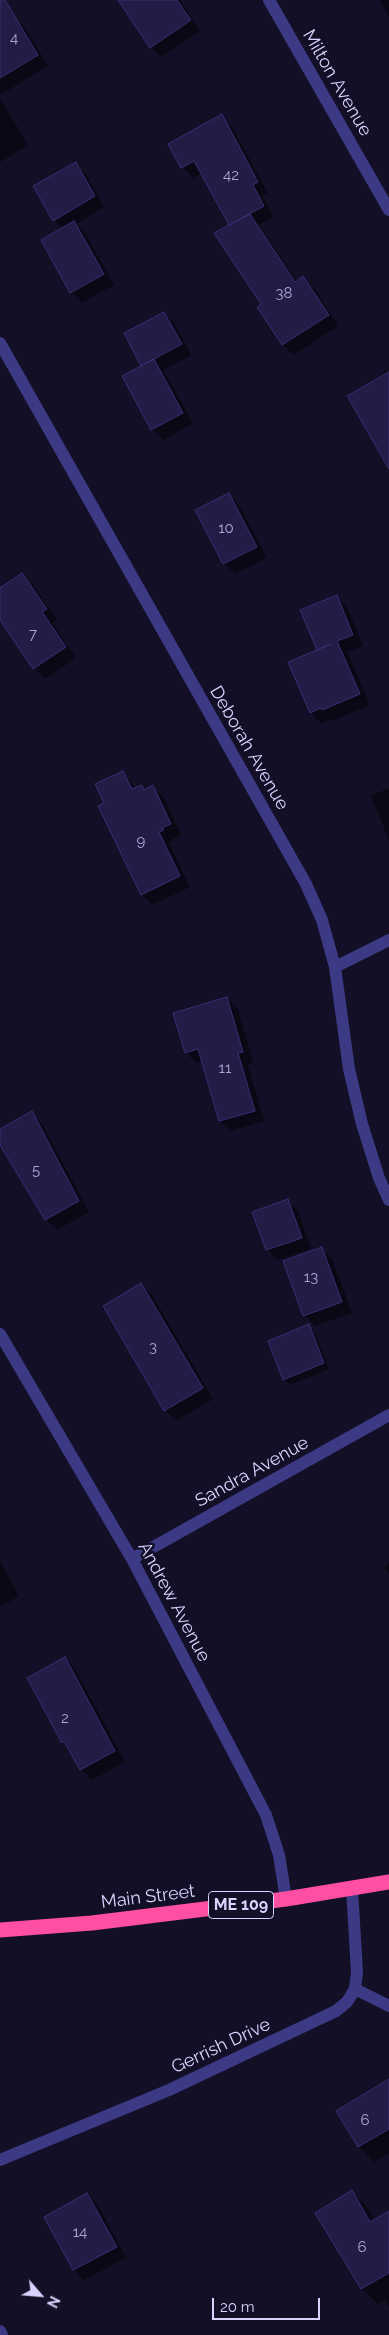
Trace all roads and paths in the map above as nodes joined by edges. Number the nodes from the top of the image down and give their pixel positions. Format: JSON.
{"nodes":[{"id":1,"x":269,"y":0,"type":"edge"},
{"id":2,"x":389,"y":210,"type":"edge"},
{"id":3,"x":0,"y":343,"type":"edge"},
{"id":4,"x":389,"y":940,"type":"edge"},
{"id":5,"x":335,"y":967,"type":"junction"},
{"id":6,"x":389,"y":1200,"type":"edge"},
{"id":7,"x":0,"y":1334,"type":"edge"},
{"id":8,"x":389,"y":1415,"type":"edge"},
{"id":9,"x":132,"y":1559,"type":"junction"},
{"id":10,"x":389,"y":1882,"type":"edge"},
{"id":11,"x":352,"y":1889,"type":"junction"},
{"id":12,"x":286,"y":1899,"type":"junction"},
{"id":13,"x":0,"y":1930,"type":"edge"},
{"id":14,"x":355,"y":1989,"type":"junction"},
{"id":15,"x":389,"y":2006,"type":"edge"},
{"id":16,"x":0,"y":2160,"type":"edge"},
{"id":17,"x":0,"y":2332,"type":"edge"},
{"id":18,"x":2,"y":2335,"type":"edge"}],
"edges":[{"from":1,"to":2,"type":"street","name":"Milton Avenue"},
{"from":3,"to":5,"type":"street","name":"Deborah Avenue"},
{"from":4,"to":5,"type":"street"},
{"from":5,"to":6,"type":"street","name":"Deborah Avenue"},
{"from":7,"to":9,"type":"street","name":"Andrew Avenue"},
{"from":8,"to":9,"type":"street","name":"Sandra Avenue"},
{"from":9,"to":12,"type":"street","name":"Andrew Avenue"},
{"from":10,"to":11,"type":"highway","name":"Main Street","number":"ME 109"},
{"from":11,"to":12,"type":"highway","name":"Main Street","number":"ME 109"},
{"from":11,"to":14,"type":"street"},
{"from":12,"to":13,"type":"highway","name":"Main Street","number":"ME 109"},
{"from":14,"to":15,"type":"street"},
{"from":14,"to":16,"type":"street","name":"Gerrish Drive"},
{"from":17,"to":18,"type":"street"}]}
